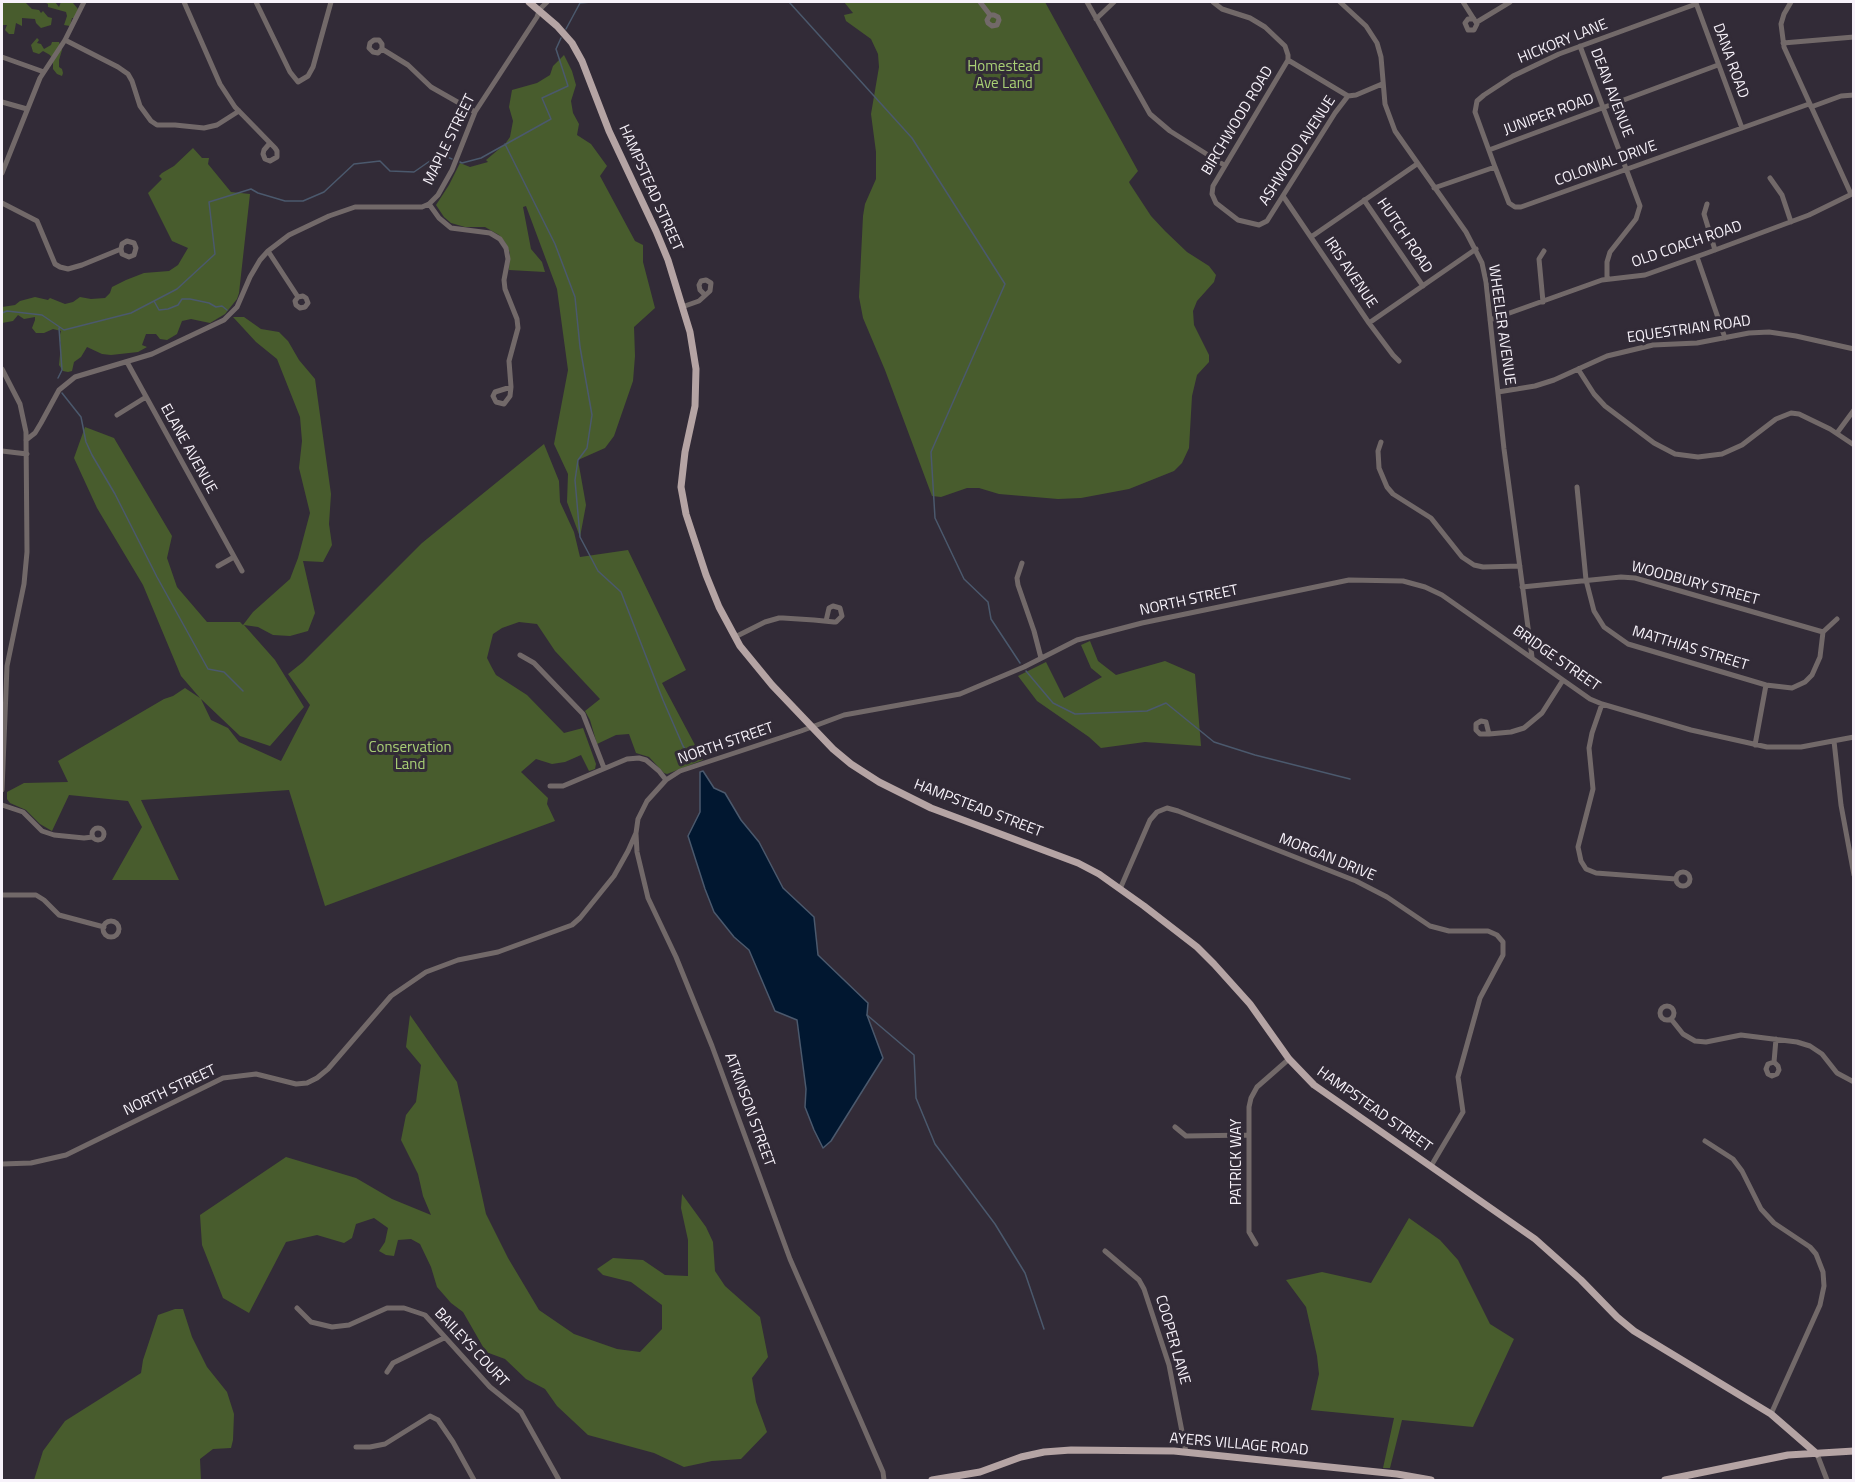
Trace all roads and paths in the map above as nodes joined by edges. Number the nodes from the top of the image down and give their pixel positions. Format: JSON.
{"nodes":[{"id":1,"x":84,"y":2,"type":"edge"},
{"id":2,"x":184,"y":2,"type":"edge"},
{"id":3,"x":256,"y":2,"type":"edge"},
{"id":4,"x":331,"y":2,"type":"edge"},
{"id":5,"x":529,"y":2,"type":"edge"},
{"id":6,"x":547,"y":2,"type":"edge"},
{"id":7,"x":980,"y":2,"type":"edge"},
{"id":8,"x":1087,"y":2,"type":"edge"},
{"id":9,"x":1114,"y":2,"type":"edge"},
{"id":10,"x":1213,"y":2,"type":"edge"},
{"id":11,"x":1340,"y":2,"type":"edge"},
{"id":12,"x":1463,"y":2,"type":"edge"},
{"id":13,"x":1510,"y":2,"type":"edge"},
{"id":14,"x":1781,"y":2,"type":"edge"},
{"id":15,"x":1696,"y":3,"type":"edge"},
{"id":16,"x":1789,"y":3,"type":"edge"},
{"id":17,"x":540,"y":9,"type":"junction"},
{"id":18,"x":990,"y":15,"type":"dead end"},
{"id":19,"x":1096,"y":19,"type":"junction"},
{"id":20,"x":1854,"y":36,"type":"edge"},
{"id":21,"x":66,"y":40,"type":"junction"},
{"id":22,"x":1783,"y":43,"type":"junction"},
{"id":23,"x":1580,"y":46,"type":"junction"},
{"id":24,"x":382,"y":49,"type":"dead end"},
{"id":25,"x":2,"y":57,"type":"edge"},
{"id":26,"x":1288,"y":60,"type":"junction"},
{"id":27,"x":1718,"y":65,"type":"junction"},
{"id":28,"x":44,"y":72,"type":"junction"},
{"id":29,"x":1382,"y":84,"type":"junction"},
{"id":30,"x":1854,"y":95,"type":"edge"},
{"id":31,"x":1348,"y":96,"type":"junction"},
{"id":32,"x":2,"y":102,"type":"edge"},
{"id":33,"x":1810,"y":106,"type":"junction"},
{"id":34,"x":1604,"y":108,"type":"junction"},
{"id":35,"x":27,"y":109,"type":"junction"},
{"id":36,"x":239,"y":111,"type":"junction"},
{"id":37,"x":475,"y":111,"type":"junction"},
{"id":38,"x":1742,"y":128,"type":"junction"},
{"id":39,"x":270,"y":143,"type":"dead end"},
{"id":40,"x":2,"y":149,"type":"edge"},
{"id":41,"x":1489,"y":150,"type":"junction"},
{"id":42,"x":10,"y":152,"type":"junction"},
{"id":43,"x":1417,"y":164,"type":"junction"},
{"id":44,"x":1224,"y":165,"type":"junction"},
{"id":45,"x":1495,"y":167,"type":"junction"},
{"id":46,"x":1627,"y":170,"type":"junction"},
{"id":47,"x":2,"y":173,"type":"edge"},
{"id":48,"x":1770,"y":178,"type":"dead end"},
{"id":49,"x":1434,"y":188,"type":"junction"},
{"id":50,"x":1212,"y":194,"type":"joint"},
{"id":51,"x":1852,"y":194,"type":"edge"},
{"id":52,"x":1283,"y":196,"type":"junction"},
{"id":53,"x":1364,"y":200,"type":"junction"},
{"id":54,"x":2,"y":203,"type":"edge"},
{"id":55,"x":429,"y":204,"type":"junction"},
{"id":56,"x":1707,"y":204,"type":"dead end"},
{"id":57,"x":1791,"y":222,"type":"junction"},
{"id":58,"x":1311,"y":237,"type":"junction"},
{"id":59,"x":121,"y":249,"type":"dead end"},
{"id":60,"x":1476,"y":249,"type":"junction"},
{"id":61,"x":1715,"y":250,"type":"junction"},
{"id":62,"x":268,"y":251,"type":"junction"},
{"id":63,"x":1544,"y":251,"type":"dead end"},
{"id":64,"x":1697,"y":256,"type":"junction"},
{"id":65,"x":1607,"y":279,"type":"junction"},
{"id":66,"x":1423,"y":286,"type":"junction"},
{"id":67,"x":705,"y":295,"type":"dead end"},
{"id":68,"x":298,"y":297,"type":"dead end"},
{"id":69,"x":1543,"y":302,"type":"junction"},
{"id":70,"x":682,"y":307,"type":"junction"},
{"id":71,"x":1490,"y":320,"type":"junction"},
{"id":72,"x":1369,"y":323,"type":"junction"},
{"id":73,"x":1725,"y":338,"type":"junction"},
{"id":74,"x":1854,"y":349,"type":"edge"},
{"id":75,"x":1399,"y":360,"type":"dead end"},
{"id":76,"x":127,"y":362,"type":"junction"},
{"id":77,"x":2,"y":369,"type":"edge"},
{"id":78,"x":1578,"y":369,"type":"junction"},
{"id":79,"x":511,"y":387,"type":"dead end"},
{"id":80,"x":1498,"y":392,"type":"junction"},
{"id":81,"x":146,"y":397,"type":"junction"},
{"id":82,"x":1854,"y":410,"type":"edge"},
{"id":83,"x":117,"y":415,"type":"dead end"},
{"id":84,"x":1837,"y":433,"type":"junction"},
{"id":85,"x":26,"y":440,"type":"junction"},
{"id":86,"x":1381,"y":442,"type":"dead end"},
{"id":87,"x":1854,"y":445,"type":"edge"},
{"id":88,"x":2,"y":451,"type":"edge"},
{"id":89,"x":27,"y":454,"type":"junction"},
{"id":90,"x":1577,"y":487,"type":"dead end"},
{"id":91,"x":234,"y":557,"type":"junction"},
{"id":92,"x":1022,"y":563,"type":"dead end"},
{"id":93,"x":218,"y":566,"type":"dead end"},
{"id":94,"x":1520,"y":566,"type":"junction"},
{"id":95,"x":242,"y":571,"type":"dead end"},
{"id":96,"x":1361,"y":579,"type":"joint"},
{"id":97,"x":1587,"y":580,"type":"junction"},
{"id":98,"x":1522,"y":587,"type":"junction"},
{"id":99,"x":1837,"y":619,"type":"dead end"},
{"id":100,"x":826,"y":621,"type":"dead end"},
{"id":101,"x":1823,"y":632,"type":"junction"},
{"id":102,"x":735,"y":637,"type":"junction"},
{"id":103,"x":520,"y":655,"type":"dead end"},
{"id":104,"x":1532,"y":657,"type":"junction"},
{"id":105,"x":1041,"y":658,"type":"junction"},
{"id":106,"x":1563,"y":680,"type":"junction"},
{"id":107,"x":1766,"y":685,"type":"junction"},
{"id":108,"x":1602,"y":704,"type":"junction"},
{"id":109,"x":812,"y":727,"type":"junction"},
{"id":110,"x":1489,"y":734,"type":"dead end"},
{"id":111,"x":1854,"y":737,"type":"edge"},
{"id":112,"x":1834,"y":741,"type":"junction"},
{"id":113,"x":1755,"y":744,"type":"junction"},
{"id":114,"x":604,"y":768,"type":"junction"},
{"id":115,"x":666,"y":780,"type":"junction"},
{"id":116,"x":550,"y":786,"type":"dead end"},
{"id":117,"x":2,"y":790,"type":"edge"},
{"id":118,"x":2,"y":805,"type":"edge"},
{"id":119,"x":1854,"y":824,"type":"edge"},
{"id":120,"x":1845,"y":825,"type":"junction"},
{"id":121,"x":636,"y":832,"type":"junction"},
{"id":122,"x":93,"y":837,"type":"dead end"},
{"id":123,"x":1854,"y":875,"type":"edge"},
{"id":124,"x":1676,"y":879,"type":"dead end"},
{"id":125,"x":1120,"y":889,"type":"junction"},
{"id":126,"x":2,"y":895,"type":"edge"},
{"id":127,"x":104,"y":927,"type":"dead end"},
{"id":128,"x":1671,"y":1018,"type":"dead end"},
{"id":129,"x":1776,"y":1040,"type":"junction"},
{"id":130,"x":1289,"y":1059,"type":"junction"},
{"id":131,"x":1774,"y":1062,"type":"dead end"},
{"id":132,"x":1854,"y":1082,"type":"edge"},
{"id":133,"x":1175,"y":1127,"type":"dead end"},
{"id":134,"x":1249,"y":1135,"type":"junction"},
{"id":135,"x":1705,"y":1141,"type":"dead end"},
{"id":136,"x":2,"y":1164,"type":"edge"},
{"id":137,"x":1431,"y":1167,"type":"junction"},
{"id":138,"x":1256,"y":1244,"type":"dead end"},
{"id":139,"x":1105,"y":1251,"type":"dead end"},
{"id":140,"x":297,"y":1308,"type":"dead end"},
{"id":141,"x":444,"y":1338,"type":"junction"},
{"id":142,"x":387,"y":1372,"type":"dead end"},
{"id":143,"x":1767,"y":1412,"type":"junction"},
{"id":144,"x":1801,"y":1439,"type":"junction"},
{"id":145,"x":356,"y":1447,"type":"dead end"},
{"id":146,"x":1854,"y":1451,"type":"edge"},
{"id":147,"x":1186,"y":1452,"type":"junction"},
{"id":148,"x":1817,"y":1454,"type":"junction"},
{"id":149,"x":1797,"y":1455,"type":"junction"},
{"id":150,"x":474,"y":1480,"type":"edge"},
{"id":151,"x":559,"y":1480,"type":"edge"},
{"id":152,"x":884,"y":1480,"type":"edge"},
{"id":153,"x":932,"y":1480,"type":"edge"},
{"id":154,"x":1431,"y":1480,"type":"edge"},
{"id":155,"x":1665,"y":1480,"type":"edge"},
{"id":156,"x":1827,"y":1480,"type":"edge"}],
"edges":[{"from":1,"to":21,"type":"street"},
{"from":2,"to":36,"type":"street"},
{"from":3,"to":4,"type":"street"},
{"from":5,"to":17,"type":"main road","name":"HAMPSTEAD STREET"},
{"from":6,"to":17,"type":"street","name":"MAPLE STREET"},
{"from":7,"to":18,"type":"street"},
{"from":8,"to":19,"type":"street"},
{"from":9,"to":19,"type":"street"},
{"from":10,"to":26,"type":"street"},
{"from":11,"to":29,"type":"street","name":"WHEELER AVENUE"},
{"from":12,"to":13,"type":"street"},
{"from":14,"to":16,"type":"street"},
{"from":15,"to":23,"type":"street","name":"HICKORY LANE"},
{"from":15,"to":27,"type":"street","name":"DANA ROAD"},
{"from":16,"to":22,"type":"street"},
{"from":17,"to":37,"type":"street","name":"MAPLE STREET"},
{"from":17,"to":70,"type":"main road","name":"HAMPSTEAD STREET"},
{"from":19,"to":44,"type":"street"},
{"from":20,"to":22,"type":"street"},
{"from":21,"to":28,"type":"street"},
{"from":21,"to":36,"type":"street"},
{"from":22,"to":33,"type":"street"},
{"from":23,"to":34,"type":"street","name":"DEAN AVENUE"},
{"from":23,"to":41,"type":"street","name":"HICKORY LANE"},
{"from":24,"to":37,"type":"street"},
{"from":25,"to":28,"type":"street"},
{"from":26,"to":31,"type":"street","name":"BIRCHWOOD ROAD"},
{"from":26,"to":44,"type":"street","name":"BIRCHWOOD ROAD"},
{"from":27,"to":34,"type":"street","name":"JUNIPER ROAD"},
{"from":27,"to":38,"type":"street","name":"DANA ROAD"},
{"from":28,"to":35,"type":"street"},
{"from":29,"to":31,"type":"street"},
{"from":29,"to":43,"type":"street","name":"WHEELER AVENUE"},
{"from":30,"to":33,"type":"street","name":"COLONIAL DRIVE"},
{"from":31,"to":52,"type":"street","name":"ASHWOOD AVENUE"},
{"from":32,"to":35,"type":"street"},
{"from":33,"to":38,"type":"street","name":"COLONIAL DRIVE"},
{"from":33,"to":51,"type":"street"},
{"from":34,"to":41,"type":"street","name":"JUNIPER ROAD"},
{"from":34,"to":46,"type":"street","name":"DEAN AVENUE"},
{"from":35,"to":42,"type":"street"},
{"from":36,"to":39,"type":"street"},
{"from":37,"to":55,"type":"street","name":"MAPLE STREET"},
{"from":38,"to":46,"type":"street","name":"COLONIAL DRIVE"},
{"from":40,"to":42,"type":"street"},
{"from":41,"to":45,"type":"street","name":"HICKORY LANE"},
{"from":42,"to":47,"type":"street"},
{"from":43,"to":49,"type":"street","name":"WHEELER AVENUE"},
{"from":43,"to":53,"type":"street"},
{"from":44,"to":50,"type":"street","name":"BIRCHWOOD ROAD"},
{"from":45,"to":46,"type":"street","name":"COLONIAL DRIVE"},
{"from":45,"to":49,"type":"street"},
{"from":46,"to":65,"type":"street","name":"DEAN AVENUE"},
{"from":48,"to":57,"type":"street"},
{"from":49,"to":60,"type":"street","name":"WHEELER AVENUE"},
{"from":50,"to":52,"type":"street","name":"ASHWOOD AVENUE"},
{"from":51,"to":57,"type":"street","name":"OLD COACH ROAD"},
{"from":52,"to":58,"type":"street","name":"IRIS AVENUE"},
{"from":53,"to":58,"type":"street"},
{"from":53,"to":66,"type":"street","name":"HUTCH ROAD"},
{"from":54,"to":59,"type":"street"},
{"from":55,"to":62,"type":"street","name":"MAPLE STREET"},
{"from":55,"to":79,"type":"street"},
{"from":56,"to":61,"type":"street"},
{"from":57,"to":61,"type":"street","name":"OLD COACH ROAD"},
{"from":58,"to":72,"type":"street","name":"IRIS AVENUE"},
{"from":60,"to":66,"type":"street"},
{"from":60,"to":71,"type":"street","name":"WHEELER AVENUE"},
{"from":61,"to":64,"type":"street","name":"OLD COACH ROAD"},
{"from":62,"to":68,"type":"street"},
{"from":62,"to":76,"type":"street","name":"MAPLE STREET"},
{"from":63,"to":69,"type":"street"},
{"from":64,"to":65,"type":"street","name":"OLD COACH ROAD"},
{"from":64,"to":73,"type":"street"},
{"from":65,"to":69,"type":"street","name":"OLD COACH ROAD"},
{"from":66,"to":72,"type":"street"},
{"from":67,"to":70,"type":"street"},
{"from":69,"to":71,"type":"street","name":"OLD COACH ROAD"},
{"from":70,"to":102,"type":"main road","name":"HAMPSTEAD STREET"},
{"from":71,"to":80,"type":"street","name":"WHEELER AVENUE"},
{"from":72,"to":75,"type":"street","name":"IRIS AVENUE"},
{"from":73,"to":74,"type":"street","name":"EQUESTRIAN ROAD"},
{"from":73,"to":78,"type":"street","name":"EQUESTRIAN ROAD"},
{"from":76,"to":81,"type":"street","name":"ELANE AVENUE"},
{"from":76,"to":85,"type":"street","name":"MAPLE STREET"},
{"from":77,"to":85,"type":"street"},
{"from":78,"to":80,"type":"street","name":"EQUESTRIAN ROAD"},
{"from":78,"to":84,"type":"street"},
{"from":80,"to":94,"type":"street","name":"WHEELER AVENUE"},
{"from":81,"to":83,"type":"street"},
{"from":81,"to":91,"type":"street","name":"ELANE AVENUE"},
{"from":82,"to":84,"type":"street"},
{"from":84,"to":87,"type":"street"},
{"from":85,"to":89,"type":"street"},
{"from":86,"to":94,"type":"street"},
{"from":88,"to":89,"type":"street"},
{"from":89,"to":117,"type":"street"},
{"from":90,"to":97,"type":"street","name":"MATTHIAS STREET"},
{"from":91,"to":93,"type":"street"},
{"from":91,"to":95,"type":"street","name":"ELANE AVENUE"},
{"from":92,"to":105,"type":"street"},
{"from":94,"to":98,"type":"street","name":"WHEELER AVENUE"},
{"from":96,"to":104,"type":"street","name":"BRIDGE STREET"},
{"from":96,"to":105,"type":"street","name":"NORTH STREET"},
{"from":97,"to":98,"type":"street","name":"WOODBURY STREET"},
{"from":97,"to":101,"type":"street","name":"WOODBURY STREET"},
{"from":97,"to":107,"type":"street","name":"MATTHIAS STREET"},
{"from":98,"to":104,"type":"street","name":"WHEELER AVENUE"},
{"from":99,"to":101,"type":"street"},
{"from":100,"to":102,"type":"street"},
{"from":101,"to":107,"type":"street","name":"MATTHIAS STREET"},
{"from":102,"to":109,"type":"main road","name":"HAMPSTEAD STREET"},
{"from":103,"to":114,"type":"street"},
{"from":104,"to":106,"type":"street","name":"BRIDGE STREET"},
{"from":105,"to":109,"type":"street","name":"NORTH STREET"},
{"from":106,"to":108,"type":"street","name":"BRIDGE STREET"},
{"from":106,"to":110,"type":"street"},
{"from":107,"to":113,"type":"street"},
{"from":108,"to":113,"type":"street","name":"BRIDGE STREET"},
{"from":108,"to":124,"type":"street"},
{"from":109,"to":115,"type":"street","name":"NORTH STREET"},
{"from":109,"to":125,"type":"main road","name":"HAMPSTEAD STREET"},
{"from":111,"to":112,"type":"street","name":"BRIDGE STREET"},
{"from":112,"to":113,"type":"street","name":"BRIDGE STREET"},
{"from":112,"to":120,"type":"street"},
{"from":114,"to":115,"type":"street"},
{"from":114,"to":116,"type":"street"},
{"from":115,"to":121,"type":"street","name":"NORTH STREET"},
{"from":118,"to":122,"type":"street"},
{"from":119,"to":120,"type":"street"},
{"from":120,"to":123,"type":"street"},
{"from":121,"to":136,"type":"street","name":"NORTH STREET"},
{"from":121,"to":152,"type":"street","name":"ATKINSON STREET"},
{"from":125,"to":130,"type":"main road","name":"HAMPSTEAD STREET"},
{"from":125,"to":137,"type":"street","name":"MORGAN DRIVE"},
{"from":126,"to":127,"type":"street"},
{"from":128,"to":129,"type":"street"},
{"from":129,"to":131,"type":"street"},
{"from":129,"to":132,"type":"street"},
{"from":130,"to":134,"type":"street","name":"PATRICK WAY"},
{"from":130,"to":137,"type":"main road","name":"HAMPSTEAD STREET"},
{"from":133,"to":134,"type":"street"},
{"from":134,"to":138,"type":"street","name":"PATRICK WAY"},
{"from":135,"to":143,"type":"street"},
{"from":137,"to":143,"type":"main road","name":"HAMPSTEAD STREET"},
{"from":139,"to":147,"type":"street","name":"COOPER LANE"},
{"from":140,"to":141,"type":"street","name":"BAILEYS COURT"},
{"from":141,"to":142,"type":"street"},
{"from":141,"to":151,"type":"street","name":"BAILEYS COURT"},
{"from":143,"to":144,"type":"main road","name":"HAMPSTEAD STREET"},
{"from":144,"to":148,"type":"main road","name":"HAMPSTEAD STREET"},
{"from":144,"to":149,"type":"main road"},
{"from":145,"to":150,"type":"street"},
{"from":146,"to":148,"type":"main road"},
{"from":147,"to":153,"type":"main road","name":"AYERS VILLAGE ROAD"},
{"from":147,"to":154,"type":"main road","name":"AYERS VILLAGE ROAD"},
{"from":148,"to":149,"type":"main road"},
{"from":148,"to":156,"type":"street"},
{"from":149,"to":155,"type":"main road"}]}
